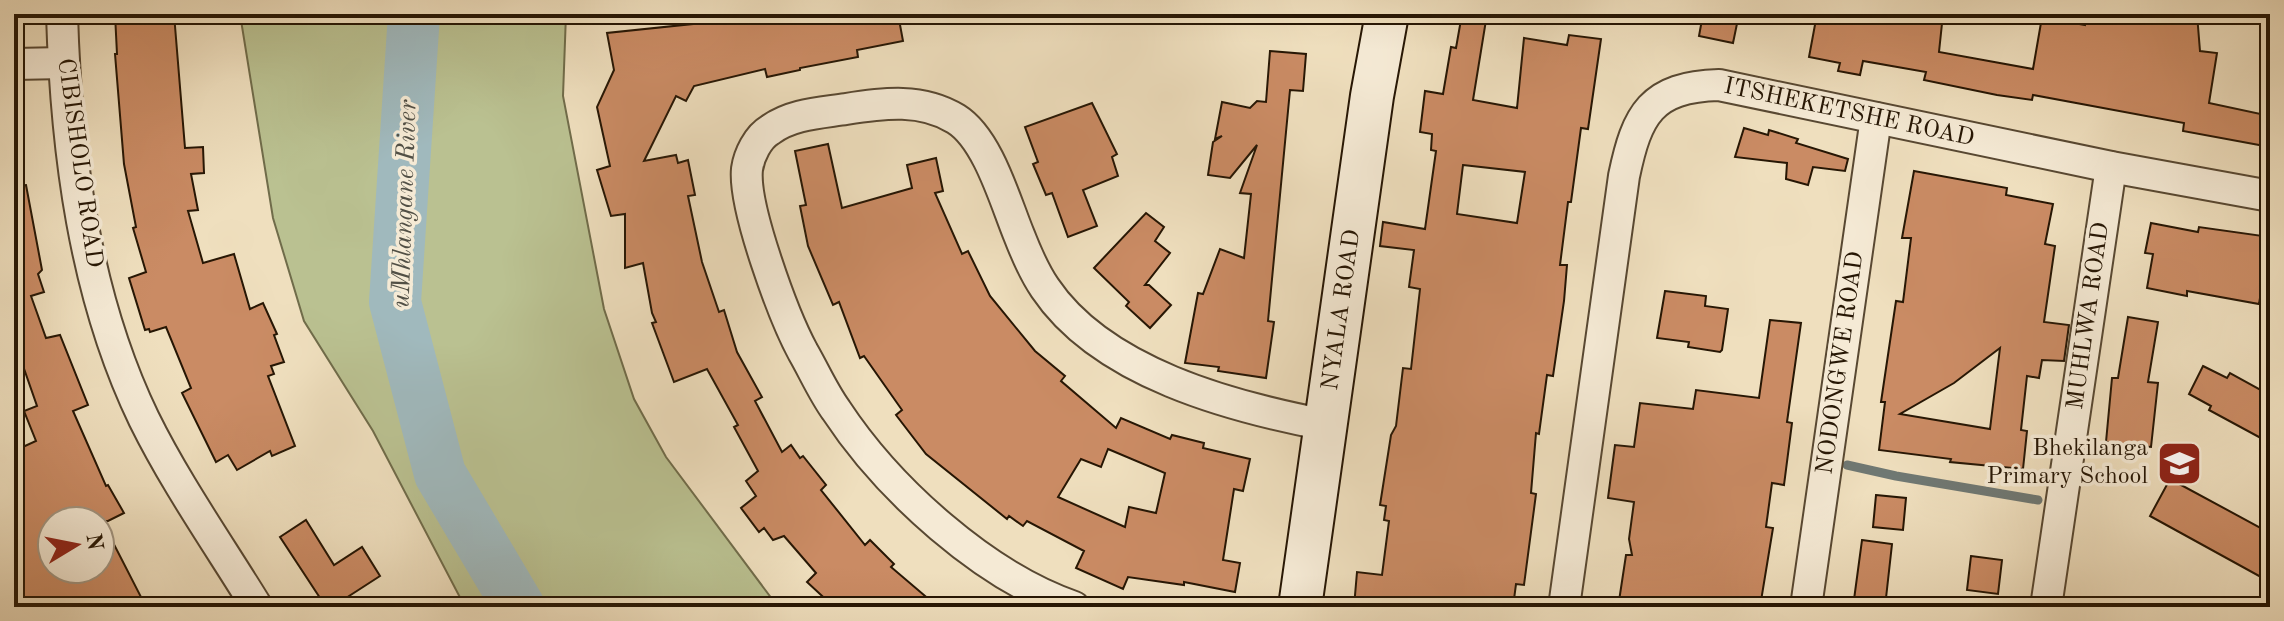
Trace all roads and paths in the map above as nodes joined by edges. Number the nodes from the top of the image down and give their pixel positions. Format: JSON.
{"nodes":[{"id":1,"x":62,"y":14,"type":"edge"},
{"id":2,"x":1387,"y":14,"type":"edge"},
{"id":3,"x":64,"y":63,"type":"junction"},
{"id":4,"x":14,"y":64,"type":"edge"},
{"id":5,"x":1876,"y":118,"type":"junction"},
{"id":6,"x":2111,"y":167,"type":"junction"},
{"id":7,"x":2270,"y":196,"type":"edge"},
{"id":8,"x":1326,"y":425,"type":"junction"},
{"id":9,"x":257,"y":607,"type":"edge"},
{"id":10,"x":1074,"y":607,"type":"edge"},
{"id":11,"x":1300,"y":607,"type":"edge"},
{"id":12,"x":1564,"y":607,"type":"edge"},
{"id":13,"x":1806,"y":607,"type":"edge"},
{"id":14,"x":2046,"y":607,"type":"edge"}],
"edges":[{"from":1,"to":3,"type":"street","name":"CIBISHOLO ROAD"},
{"from":2,"to":8,"type":"street","name":"NYALA ROAD"},
{"from":3,"to":4,"type":"street"},
{"from":3,"to":9,"type":"street","name":"CIBISHOLO ROAD"},
{"from":5,"to":6,"type":"street","name":"ITSHEKETSHE ROAD"},
{"from":5,"to":12,"type":"street","name":"ITSHEKETSHE ROAD"},
{"from":5,"to":13,"type":"street","name":"NODONGWE ROAD"},
{"from":6,"to":7,"type":"street","name":"ITSHEKETSHE ROAD"},
{"from":6,"to":14,"type":"street","name":"MUHLWA ROAD"},
{"from":8,"to":10,"type":"street"},
{"from":8,"to":11,"type":"street","name":"NYALA ROAD"}]}
